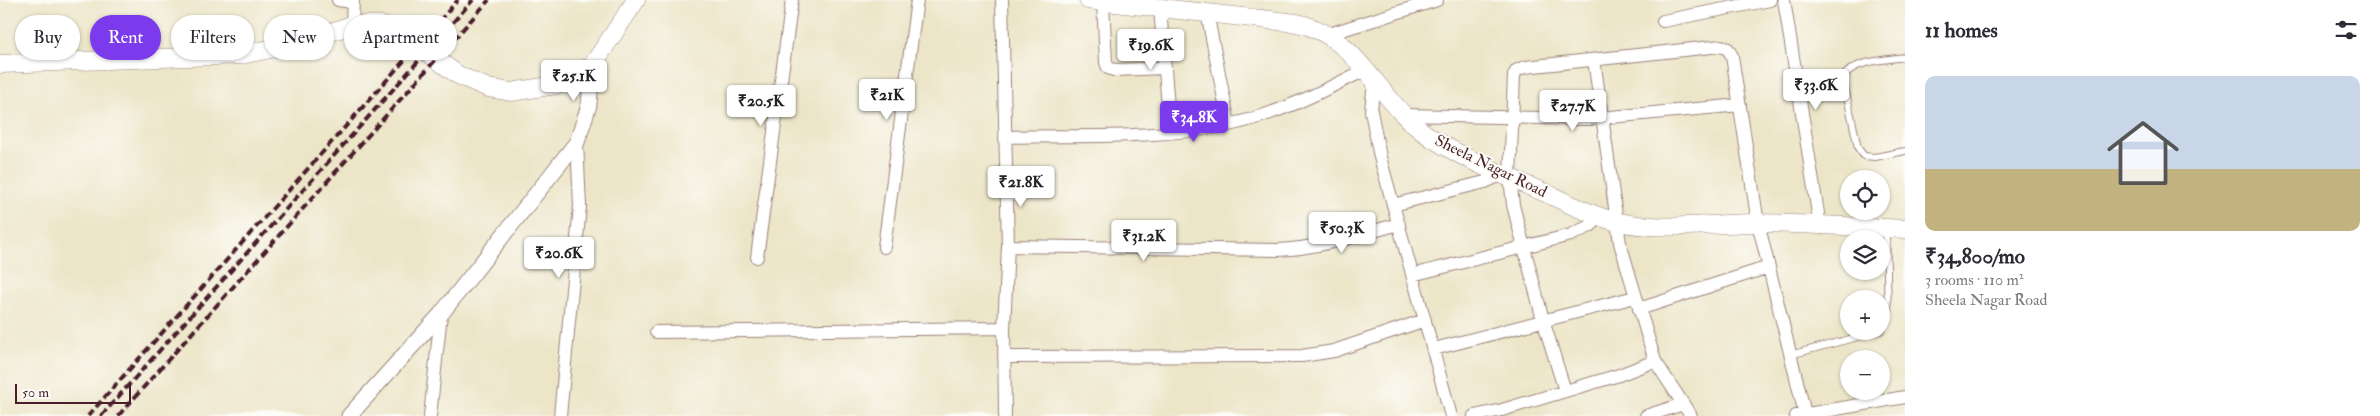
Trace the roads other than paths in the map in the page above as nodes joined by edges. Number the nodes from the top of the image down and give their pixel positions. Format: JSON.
{"nodes":[{"id":1,"x":338,"y":0,"type":"edge"},
{"id":2,"x":636,"y":0,"type":"edge"},
{"id":3,"x":792,"y":0,"type":"edge"},
{"id":4,"x":917,"y":0,"type":"edge"},
{"id":5,"x":1002,"y":0,"type":"edge"},
{"id":6,"x":1437,"y":0,"type":"edge"},
{"id":7,"x":1770,"y":0,"type":"edge"},
{"id":8,"x":1784,"y":0,"type":"edge"},
{"id":9,"x":353,"y":1,"type":"edge"},
{"id":10,"x":1096,"y":1,"type":"edge"},
{"id":11,"x":1180,"y":5,"type":"edge"},
{"id":12,"x":1160,"y":8,"type":"junction"},
{"id":13,"x":1207,"y":13,"type":"junction"},
{"id":14,"x":352,"y":15,"type":"edge"},
{"id":15,"x":1663,"y":21,"type":"dead end"},
{"id":16,"x":344,"y":28,"type":"edge"},
{"id":17,"x":1329,"y":34,"type":"junction"},
{"id":18,"x":1905,"y":57,"type":"edge"},
{"id":19,"x":437,"y":60,"type":"edge"},
{"id":20,"x":1594,"y":60,"type":"junction"},
{"id":21,"x":0,"y":64,"type":"edge"},
{"id":22,"x":592,"y":66,"type":"junction"},
{"id":23,"x":1165,"y":68,"type":"junction"},
{"id":24,"x":1370,"y":75,"type":"junction"},
{"id":25,"x":1740,"y":105,"type":"junction"},
{"id":26,"x":1404,"y":115,"type":"junction"},
{"id":27,"x":1514,"y":117,"type":"junction"},
{"id":28,"x":1602,"y":118,"type":"junction"},
{"id":29,"x":1229,"y":124,"type":"junction"},
{"id":30,"x":1170,"y":132,"type":"junction"},
{"id":31,"x":1005,"y":137,"type":"junction"},
{"id":32,"x":577,"y":142,"type":"junction"},
{"id":33,"x":1905,"y":151,"type":"edge"},
{"id":34,"x":1507,"y":176,"type":"junction"},
{"id":35,"x":1393,"y":205,"type":"junction"},
{"id":36,"x":1608,"y":219,"type":"junction"},
{"id":37,"x":1758,"y":223,"type":"junction"},
{"id":38,"x":1398,"y":224,"type":"junction"},
{"id":39,"x":1820,"y":226,"type":"junction"},
{"id":40,"x":1886,"y":228,"type":"junction"},
{"id":41,"x":1905,"y":229,"type":"edge"},
{"id":42,"x":1008,"y":246,"type":"junction"},
{"id":43,"x":1524,"y":246,"type":"junction"},
{"id":44,"x":884,"y":247,"type":"dead end"},
{"id":45,"x":757,"y":257,"type":"dead end"},
{"id":46,"x":1769,"y":267,"type":"junction"},
{"id":47,"x":1412,"y":274,"type":"junction"},
{"id":48,"x":1887,"y":290,"type":"edge"},
{"id":49,"x":1637,"y":303,"type":"junction"},
{"id":50,"x":442,"y":314,"type":"junction"},
{"id":51,"x":1425,"y":320,"type":"junction"},
{"id":52,"x":1543,"y":320,"type":"junction"},
{"id":53,"x":1004,"y":328,"type":"junction"},
{"id":54,"x":656,"y":332,"type":"dead end"},
{"id":55,"x":1846,"y":340,"type":"edge"},
{"id":56,"x":1434,"y":348,"type":"junction"},
{"id":57,"x":1790,"y":355,"type":"junction"},
{"id":58,"x":1004,"y":357,"type":"junction"},
{"id":59,"x":1655,"y":361,"type":"junction"},
{"id":60,"x":1565,"y":391,"type":"junction"},
{"id":61,"x":1905,"y":397,"type":"edge"},
{"id":62,"x":1682,"y":404,"type":"junction"},
{"id":63,"x":1800,"y":415,"type":"edge"},
{"id":64,"x":349,"y":416,"type":"edge"},
{"id":65,"x":430,"y":416,"type":"edge"},
{"id":66,"x":560,"y":416,"type":"edge"},
{"id":67,"x":1005,"y":416,"type":"edge"},
{"id":68,"x":1451,"y":416,"type":"edge"},
{"id":69,"x":1474,"y":416,"type":"edge"},
{"id":70,"x":1646,"y":416,"type":"edge"},
{"id":71,"x":1691,"y":416,"type":"edge"}],
"edges":[{"from":1,"to":9,"type":"street"},
{"from":2,"to":22,"type":"main road"},
{"from":3,"to":45,"type":"street"},
{"from":4,"to":44,"type":"street"},
{"from":5,"to":31,"type":"street"},
{"from":6,"to":17,"type":"street"},
{"from":7,"to":15,"type":"street"},
{"from":8,"to":39,"type":"street"},
{"from":9,"to":14,"type":"street"},
{"from":10,"to":12,"type":"main road","name":"Sheela Nagar Road"},
{"from":10,"to":23,"type":"street"},
{"from":11,"to":12,"type":"main road","name":"Sheela Nagar Road"},
{"from":11,"to":13,"type":"main road","name":"Sheela Nagar Road"},
{"from":12,"to":23,"type":"street"},
{"from":13,"to":17,"type":"main road","name":"Sheela Nagar Road"},
{"from":13,"to":29,"type":"street"},
{"from":16,"to":21,"type":"main road"},
{"from":17,"to":24,"type":"main road","name":"Sheela Nagar Road"},
{"from":18,"to":33,"type":"lane"},
{"from":19,"to":22,"type":"main road"},
{"from":20,"to":25,"type":"street"},
{"from":20,"to":27,"type":"street"},
{"from":20,"to":28,"type":"street"},
{"from":22,"to":32,"type":"street"},
{"from":23,"to":30,"type":"street"},
{"from":24,"to":26,"type":"main road","name":"Sheela Nagar Road"},
{"from":24,"to":29,"type":"street"},
{"from":24,"to":35,"type":"street"},
{"from":25,"to":28,"type":"street"},
{"from":25,"to":37,"type":"street"},
{"from":26,"to":27,"type":"street"},
{"from":26,"to":34,"type":"main road","name":"Sheela Nagar Road"},
{"from":27,"to":28,"type":"street"},
{"from":27,"to":34,"type":"street"},
{"from":28,"to":36,"type":"street"},
{"from":29,"to":30,"type":"street"},
{"from":30,"to":31,"type":"street"},
{"from":31,"to":42,"type":"street"},
{"from":32,"to":50,"type":"street"},
{"from":32,"to":66,"type":"street"},
{"from":34,"to":35,"type":"street"},
{"from":34,"to":36,"type":"main road","name":"Sheela Nagar Road"},
{"from":34,"to":43,"type":"street"},
{"from":35,"to":38,"type":"street"},
{"from":36,"to":37,"type":"main road","name":"Sheela Nagar Road"},
{"from":36,"to":43,"type":"street"},
{"from":36,"to":49,"type":"street"},
{"from":37,"to":39,"type":"main road","name":"Sheela Nagar Road"},
{"from":37,"to":46,"type":"street"},
{"from":38,"to":42,"type":"street"},
{"from":38,"to":47,"type":"street"},
{"from":39,"to":40,"type":"main road","name":"Sheela Nagar Road"},
{"from":40,"to":41,"type":"main road","name":"Sheela Nagar Road"},
{"from":40,"to":48,"type":"lane"},
{"from":42,"to":53,"type":"street"},
{"from":43,"to":47,"type":"street"},
{"from":43,"to":52,"type":"street"},
{"from":46,"to":49,"type":"street"},
{"from":46,"to":57,"type":"street"},
{"from":47,"to":51,"type":"street"},
{"from":49,"to":52,"type":"street"},
{"from":49,"to":59,"type":"street"},
{"from":50,"to":64,"type":"street"},
{"from":50,"to":65,"type":"street"},
{"from":51,"to":56,"type":"street"},
{"from":51,"to":58,"type":"street"},
{"from":52,"to":56,"type":"street"},
{"from":52,"to":60,"type":"street"},
{"from":53,"to":54,"type":"street"},
{"from":53,"to":58,"type":"street"},
{"from":55,"to":57,"type":"lane"},
{"from":56,"to":68,"type":"street"},
{"from":57,"to":63,"type":"street"},
{"from":58,"to":67,"type":"street"},
{"from":59,"to":60,"type":"street"},
{"from":59,"to":62,"type":"street"},
{"from":60,"to":69,"type":"street"},
{"from":61,"to":63,"type":"street"},
{"from":62,"to":70,"type":"street"},
{"from":62,"to":71,"type":"street"}]}
